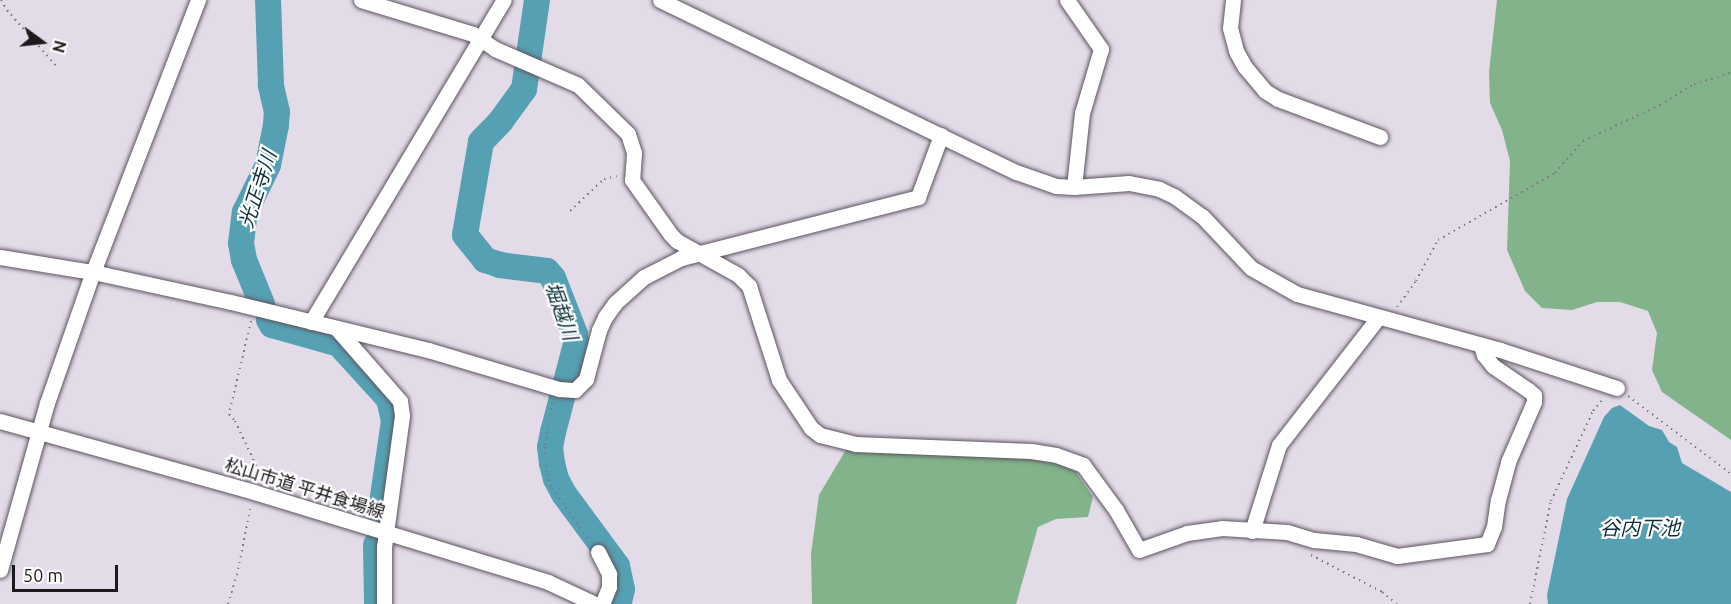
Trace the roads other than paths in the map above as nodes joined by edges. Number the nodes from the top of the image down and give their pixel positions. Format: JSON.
{"nodes":[{"id":1,"x":198,"y":0,"type":"edge"},
{"id":2,"x":361,"y":0,"type":"edge"},
{"id":3,"x":504,"y":0,"type":"edge"},
{"id":4,"x":660,"y":0,"type":"edge"},
{"id":5,"x":1067,"y":0,"type":"edge"},
{"id":6,"x":1233,"y":0,"type":"edge"},
{"id":7,"x":481,"y":39,"type":"junction"},
{"id":8,"x":941,"y":135,"type":"junction"},
{"id":9,"x":1380,"y":137,"type":"dead end"},
{"id":10,"x":1074,"y":187,"type":"junction"},
{"id":11,"x":701,"y":255,"type":"junction"},
{"id":12,"x":0,"y":256,"type":"edge"},
{"id":13,"x":93,"y":272,"type":"junction"},
{"id":14,"x":1383,"y":319,"type":"junction"},
{"id":15,"x":312,"y":322,"type":"junction"},
{"id":16,"x":337,"y":329,"type":"junction"},
{"id":17,"x":1481,"y":345,"type":"junction"},
{"id":18,"x":1617,"y":388,"type":"road end"},
{"id":19,"x":0,"y":421,"type":"edge"},
{"id":20,"x":39,"y":431,"type":"junction"},
{"id":21,"x":1252,"y":531,"type":"junction"},
{"id":22,"x":386,"y":532,"type":"junction"},
{"id":23,"x":598,"y":552,"type":"road end"},
{"id":24,"x":0,"y":570,"type":"edge"},
{"id":25,"x":384,"y":604,"type":"edge"},
{"id":26,"x":595,"y":604,"type":"edge"},
{"id":27,"x":603,"y":604,"type":"edge"}],
"edges":[{"from":1,"to":13,"type":"street"},
{"from":2,"to":7,"type":"street"},
{"from":3,"to":7,"type":"street"},
{"from":4,"to":8,"type":"street"},
{"from":5,"to":10,"type":"street"},
{"from":6,"to":9,"type":"street"},
{"from":7,"to":11,"type":"street"},
{"from":7,"to":15,"type":"street"},
{"from":8,"to":10,"type":"street"},
{"from":8,"to":11,"type":"street"},
{"from":10,"to":14,"type":"street"},
{"from":11,"to":16,"type":"street"},
{"from":11,"to":21,"type":"street"},
{"from":12,"to":13,"type":"street"},
{"from":13,"to":15,"type":"street"},
{"from":13,"to":20,"type":"street"},
{"from":14,"to":17,"type":"street"},
{"from":14,"to":21,"type":"street"},
{"from":15,"to":16,"type":"street"},
{"from":16,"to":22,"type":"street"},
{"from":17,"to":18,"type":"street"},
{"from":17,"to":21,"type":"street"},
{"from":19,"to":20,"type":"street","name":"松山市道 平井食場線"},
{"from":20,"to":22,"type":"street","name":"松山市道 平井食場線"},
{"from":20,"to":24,"type":"street"},
{"from":22,"to":25,"type":"street"},
{"from":22,"to":26,"type":"street","name":"松山市道 平井食場線"},
{"from":23,"to":27,"type":"street"}]}
